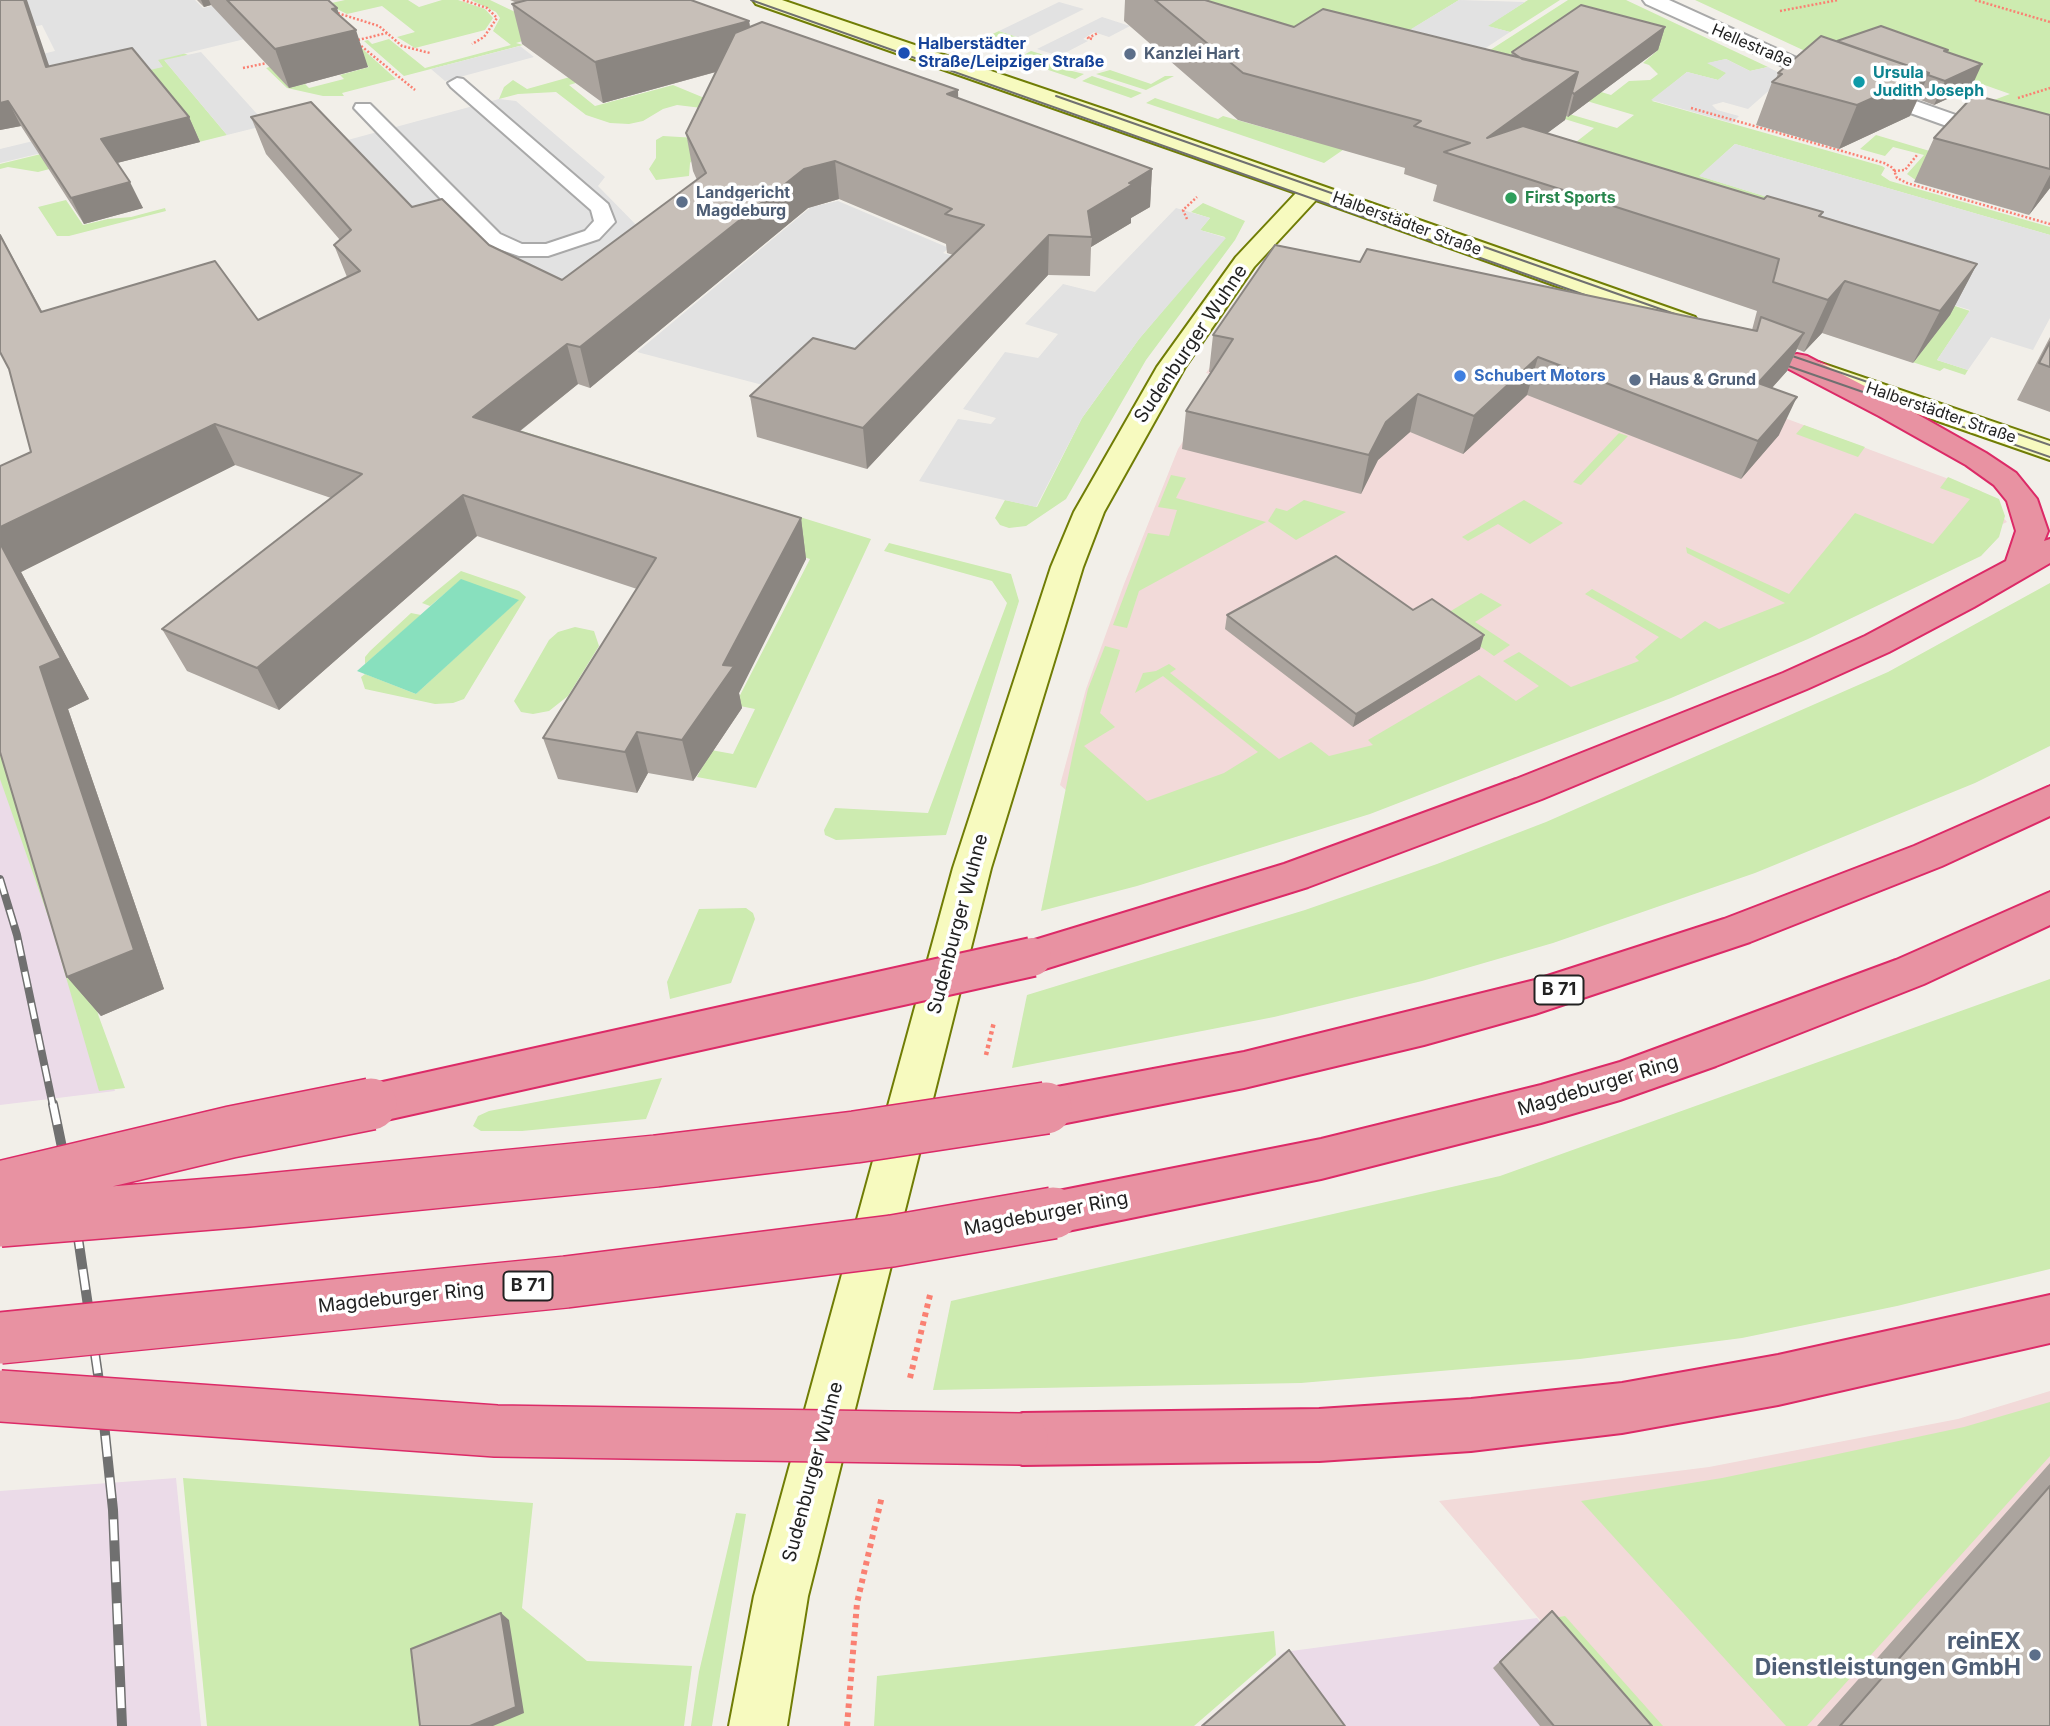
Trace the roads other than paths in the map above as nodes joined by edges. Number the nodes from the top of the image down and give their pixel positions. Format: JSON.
{"nodes":[{"id":1,"x":763,"y":0,"type":"edge"},
{"id":2,"x":1653,"y":0,"type":"edge"},
{"id":3,"x":457,"y":83,"type":"dead end"},
{"id":4,"x":363,"y":108,"type":"dead end"},
{"id":5,"x":2050,"y":156,"type":"edge"},
{"id":6,"x":1313,"y":190,"type":"junction"},
{"id":7,"x":1705,"y":330,"type":"edge"},
{"id":8,"x":1784,"y":358,"type":"joint"},
{"id":9,"x":2050,"y":451,"type":"edge"},
{"id":10,"x":2050,"y":549,"type":"edge"},
{"id":11,"x":2020,"y":568,"type":"junction"},
{"id":12,"x":2050,"y":800,"type":"edge"},
{"id":13,"x":2050,"y":908,"type":"edge"},
{"id":14,"x":0,"y":1186,"type":"edge"},
{"id":15,"x":0,"y":1221,"type":"edge"},
{"id":16,"x":2050,"y":1319,"type":"edge"},
{"id":17,"x":0,"y":1338,"type":"edge"},
{"id":18,"x":0,"y":1396,"type":"edge"},
{"id":19,"x":758,"y":1726,"type":"edge"}],
"edges":[{"from":1,"to":6,"type":"main road","name":"Halberstädter Straße"},
{"from":2,"to":5,"type":"street","name":"Hellestraße"},
{"from":3,"to":4,"type":"lane"},
{"from":6,"to":7,"type":"main road","name":"Halberstädter Straße"},
{"from":6,"to":19,"type":"main road","name":"Sudenburger Wuhne"},
{"from":8,"to":9,"type":"main road","name":"Halberstädter Straße"},
{"from":8,"to":11,"type":"highway"},
{"from":10,"to":11,"type":"highway"},
{"from":11,"to":14,"type":"highway","bridge":true},
{"from":12,"to":15,"type":"highway","number":"B 71","bridge":true},
{"from":13,"to":17,"type":"highway","name":"Magdeburger Ring","number":"B 71","bridge":true},
{"from":16,"to":18,"type":"highway","bridge":true}]}
